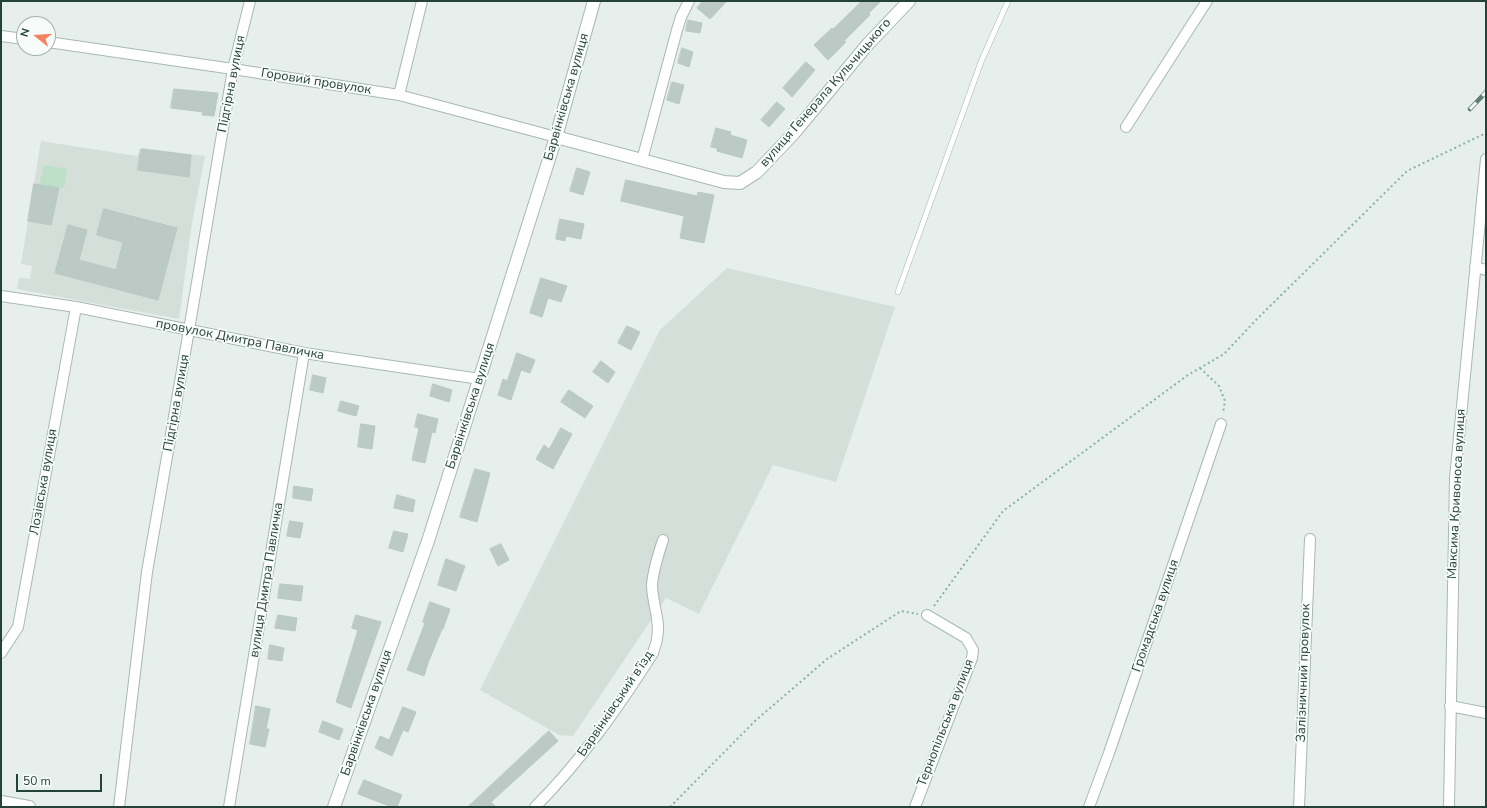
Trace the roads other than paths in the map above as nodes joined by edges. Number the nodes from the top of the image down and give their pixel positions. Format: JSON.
{"nodes":[{"id":1,"x":250,"y":1,"type":"edge"},
{"id":2,"x":422,"y":1,"type":"edge"},
{"id":3,"x":594,"y":1,"type":"edge"},
{"id":4,"x":689,"y":1,"type":"edge"},
{"id":5,"x":909,"y":1,"type":"edge"},
{"id":6,"x":1008,"y":1,"type":"edge"},
{"id":7,"x":1207,"y":1,"type":"edge"},
{"id":8,"x":1,"y":36,"type":"edge"},
{"id":9,"x":16,"y":38,"type":"edge"},
{"id":10,"x":56,"y":43,"type":"edge"},
{"id":11,"x":233,"y":69,"type":"junction"},
{"id":12,"x":400,"y":96,"type":"junction"},
{"id":13,"x":1126,"y":127,"type":"dead end"},
{"id":14,"x":556,"y":136,"type":"junction"},
{"id":15,"x":1486,"y":159,"type":"edge"},
{"id":16,"x":642,"y":160,"type":"junction"},
{"id":17,"x":1475,"y":267,"type":"junction"},
{"id":18,"x":1486,"y":270,"type":"edge"},
{"id":19,"x":898,"y":292,"type":"dead end"},
{"id":20,"x":1,"y":296,"type":"edge"},
{"id":21,"x":76,"y":307,"type":"junction"},
{"id":22,"x":189,"y":330,"type":"junction"},
{"id":23,"x":304,"y":354,"type":"junction"},
{"id":24,"x":480,"y":379,"type":"junction"},
{"id":25,"x":1221,"y":424,"type":"road end"},
{"id":26,"x":1310,"y":539,"type":"dead end"},
{"id":27,"x":663,"y":540,"type":"dead end"},
{"id":28,"x":927,"y":615,"type":"road end"},
{"id":29,"x":1,"y":653,"type":"edge"},
{"id":30,"x":1450,"y":706,"type":"junction"},
{"id":31,"x":1486,"y":713,"type":"edge"},
{"id":32,"x":1,"y":802,"type":"edge"},
{"id":33,"x":29,"y":807,"type":"edge"},
{"id":34,"x":119,"y":807,"type":"edge"},
{"id":35,"x":229,"y":807,"type":"edge"},
{"id":36,"x":334,"y":807,"type":"edge"},
{"id":37,"x":535,"y":807,"type":"edge"},
{"id":38,"x":915,"y":807,"type":"edge"},
{"id":39,"x":1089,"y":807,"type":"edge"},
{"id":40,"x":1299,"y":807,"type":"edge"},
{"id":41,"x":1449,"y":807,"type":"edge"}],
"edges":[{"from":1,"to":11,"type":"street","name":"Підгірна вулиця"},
{"from":2,"to":12,"type":"street"},
{"from":3,"to":14,"type":"street","name":"Барвінківська вулиця"},
{"from":4,"to":16,"type":"street"},
{"from":5,"to":16,"type":"street","name":"вулиця Генерала Кульчицького"},
{"from":6,"to":19,"type":"lane"},
{"from":7,"to":13,"type":"street"},
{"from":8,"to":9,"type":"street"},
{"from":10,"to":11,"type":"street","name":"Горовий провулок"},
{"from":11,"to":12,"type":"street","name":"Горовий провулок"},
{"from":11,"to":22,"type":"street","name":"Підгірна вулиця"},
{"from":12,"to":14,"type":"street","name":"Горовий провулок"},
{"from":14,"to":16,"type":"street","name":"вулиця Генерала Кульчицького"},
{"from":14,"to":24,"type":"street","name":"Барвінківська вулиця"},
{"from":15,"to":17,"type":"street","name":"Максима Кривоноса вулиця"},
{"from":17,"to":18,"type":"street"},
{"from":17,"to":30,"type":"street","name":"Максима Кривоноса вулиця"},
{"from":20,"to":21,"type":"street","name":"провулок Дмитра Павличка"},
{"from":21,"to":22,"type":"street","name":"провулок Дмитра Павличка"},
{"from":21,"to":29,"type":"street","name":"Лозівська вулиця"},
{"from":22,"to":23,"type":"street","name":"провулок Дмитра Павличка"},
{"from":22,"to":34,"type":"street","name":"Підгірна вулиця"},
{"from":23,"to":24,"type":"street","name":"провулок Дмитра Павличка"},
{"from":23,"to":35,"type":"street","name":"вулиця Дмитра Павличка"},
{"from":24,"to":36,"type":"street","name":"Барвінківська вулиця"},
{"from":25,"to":39,"type":"street","name":"Громадська вулиця"},
{"from":26,"to":40,"type":"street","name":"Залізничний провулок"},
{"from":27,"to":37,"type":"street","name":"Барвінківський в’їзд"},
{"from":28,"to":38,"type":"street","name":"Тернопільська вулиця"},
{"from":30,"to":31,"type":"street"},
{"from":30,"to":41,"type":"street","name":"Максима Кривоноса вулиця"},
{"from":32,"to":33,"type":"street"}]}
